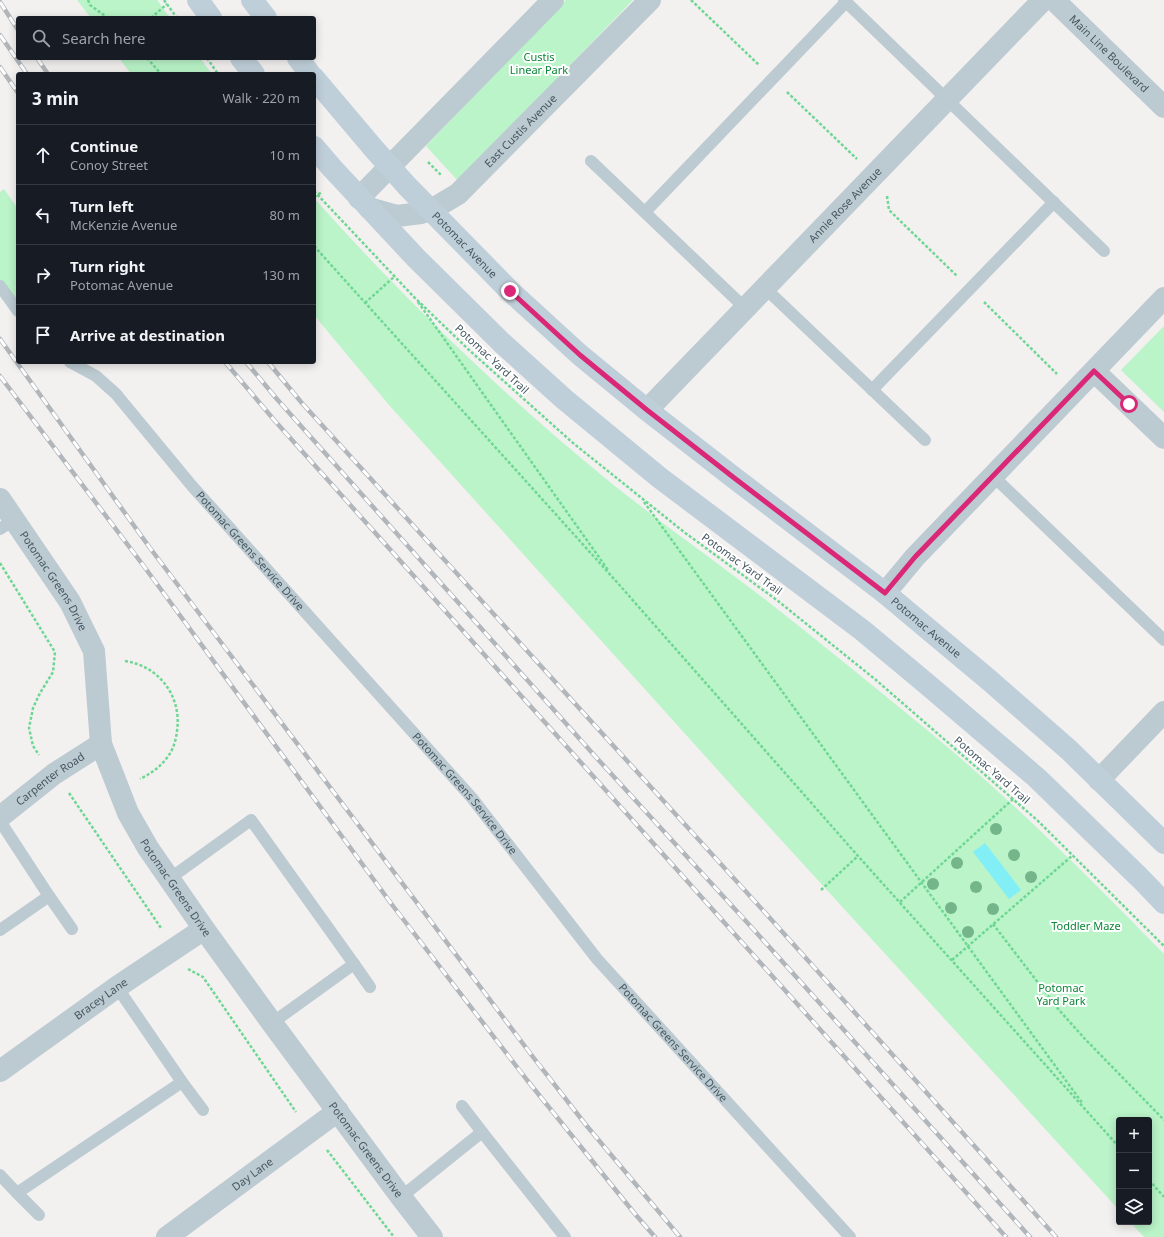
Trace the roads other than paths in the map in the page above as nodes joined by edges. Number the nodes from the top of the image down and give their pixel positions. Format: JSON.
{"nodes":[{"id":1,"x":198,"y":0,"type":"edge"},
{"id":2,"x":252,"y":0,"type":"edge"},
{"id":3,"x":553,"y":0,"type":"edge"},
{"id":4,"x":650,"y":0,"type":"edge"},
{"id":5,"x":1043,"y":0,"type":"edge"},
{"id":6,"x":1054,"y":0,"type":"edge"},
{"id":7,"x":845,"y":1,"type":"edge"},
{"id":8,"x":210,"y":16,"type":"edge"},
{"id":9,"x":264,"y":16,"type":"edge"},
{"id":10,"x":243,"y":60,"type":"edge"},
{"id":11,"x":300,"y":60,"type":"edge"},
{"id":12,"x":252,"y":72,"type":"edge"},
{"id":13,"x":308,"y":72,"type":"edge"},
{"id":14,"x":316,"y":80,"type":"edge"},
{"id":15,"x":947,"y":99,"type":"junction"},
{"id":16,"x":1162,"y":101,"type":"edge"},
{"id":17,"x":316,"y":149,"type":"edge"},
{"id":18,"x":591,"y":161,"type":"dead end"},
{"id":19,"x":390,"y":167,"type":"junction"},
{"id":20,"x":1054,"y":202,"type":"junction"},
{"id":21,"x":364,"y":203,"type":"junction"},
{"id":22,"x":431,"y":210,"type":"junction"},
{"id":23,"x":645,"y":212,"type":"junction"},
{"id":24,"x":1104,"y":251,"type":"dead end"},
{"id":25,"x":0,"y":286,"type":"edge"},
{"id":26,"x":765,"y":288,"type":"junction"},
{"id":27,"x":1164,"y":298,"type":"edge"},
{"id":28,"x":16,"y":308,"type":"edge"},
{"id":29,"x":745,"y":308,"type":"junction"},
{"id":30,"x":74,"y":364,"type":"edge"},
{"id":31,"x":1094,"y":371,"type":"junction"},
{"id":32,"x":872,"y":390,"type":"junction"},
{"id":33,"x":647,"y":410,"type":"junction"},
{"id":34,"x":1164,"y":438,"type":"edge"},
{"id":35,"x":925,"y":440,"type":"dead end"},
{"id":36,"x":993,"y":476,"type":"junction"},
{"id":37,"x":0,"y":500,"type":"edge"},
{"id":38,"x":7,"y":524,"type":"edge"},
{"id":39,"x":885,"y":593,"type":"junction"},
{"id":40,"x":1164,"y":640,"type":"edge"},
{"id":41,"x":1164,"y":712,"type":"edge"},
{"id":42,"x":101,"y":744,"type":"junction"},
{"id":43,"x":1099,"y":780,"type":"junction"},
{"id":44,"x":0,"y":817,"type":"edge"},
{"id":45,"x":0,"y":821,"type":"edge"},
{"id":46,"x":1164,"y":843,"type":"edge"},
{"id":47,"x":169,"y":879,"type":"junction"},
{"id":48,"x":49,"y":896,"type":"junction"},
{"id":49,"x":1164,"y":903,"type":"edge"},
{"id":50,"x":72,"y":929,"type":"dead end"},
{"id":51,"x":204,"y":929,"type":"junction"},
{"id":52,"x":0,"y":930,"type":"edge"},
{"id":53,"x":354,"y":964,"type":"junction"},
{"id":54,"x":370,"y":986,"type":"dead end"},
{"id":55,"x":117,"y":987,"type":"junction"},
{"id":56,"x":272,"y":1023,"type":"junction"},
{"id":57,"x":0,"y":1071,"type":"edge"},
{"id":58,"x":182,"y":1082,"type":"junction"},
{"id":59,"x":462,"y":1106,"type":"dead end"},
{"id":60,"x":202,"y":1110,"type":"dead end"},
{"id":61,"x":338,"y":1111,"type":"junction"},
{"id":62,"x":482,"y":1132,"type":"junction"},
{"id":63,"x":0,"y":1175,"type":"edge"},
{"id":64,"x":17,"y":1193,"type":"junction"},
{"id":65,"x":401,"y":1197,"type":"junction"},
{"id":66,"x":38,"y":1215,"type":"dead end"},
{"id":67,"x":166,"y":1237,"type":"edge"},
{"id":68,"x":432,"y":1237,"type":"edge"},
{"id":69,"x":564,"y":1237,"type":"edge"},
{"id":70,"x":850,"y":1237,"type":"edge"}],
"edges":[{"from":1,"to":8,"type":"street"},
{"from":2,"to":9,"type":"street"},
{"from":3,"to":19,"type":"street"},
{"from":4,"to":22,"type":"street","name":"East Custis Avenue"},
{"from":5,"to":15,"type":"street","name":"Annie Rose Avenue"},
{"from":6,"to":16,"type":"street","name":"Main Line Boulevard"},
{"from":7,"to":15,"type":"lane"},
{"from":7,"to":23,"type":"lane"},
{"from":10,"to":12,"type":"street"},
{"from":11,"to":13,"type":"street"},
{"from":14,"to":19,"type":"street","name":"Potomac Avenue"},
{"from":15,"to":20,"type":"lane"},
{"from":15,"to":26,"type":"street","name":"Annie Rose Avenue"},
{"from":17,"to":21,"type":"street"},
{"from":18,"to":23,"type":"lane"},
{"from":19,"to":21,"type":"street"},
{"from":19,"to":22,"type":"street","name":"Potomac Avenue"},
{"from":20,"to":24,"type":"lane"},
{"from":20,"to":32,"type":"lane"},
{"from":21,"to":22,"type":"street","name":"East Custis Avenue"},
{"from":21,"to":49,"type":"street"},
{"from":22,"to":33,"type":"street","name":"Potomac Avenue"},
{"from":23,"to":29,"type":"lane"},
{"from":25,"to":28,"type":"lane"},
{"from":26,"to":29,"type":"street","name":"Annie Rose Avenue"},
{"from":26,"to":32,"type":"lane"},
{"from":27,"to":31,"type":"street"},
{"from":29,"to":33,"type":"street","name":"Annie Rose Avenue"},
{"from":30,"to":70,"type":"lane","name":"Potomac Greens Service Drive"},
{"from":31,"to":34,"type":"street"},
{"from":31,"to":36,"type":"street"},
{"from":32,"to":35,"type":"lane"},
{"from":33,"to":39,"type":"street","name":"Potomac Avenue"},
{"from":36,"to":39,"type":"street"},
{"from":36,"to":40,"type":"lane"},
{"from":37,"to":38,"type":"street","name":"Potomac Greens Drive"},
{"from":38,"to":42,"type":"street","name":"Potomac Greens Drive"},
{"from":39,"to":43,"type":"street","name":"Potomac Avenue"},
{"from":41,"to":43,"type":"street"},
{"from":42,"to":44,"type":"street","name":"Carpenter Road"},
{"from":42,"to":47,"type":"street","name":"Potomac Greens Drive"},
{"from":43,"to":46,"type":"street","name":"Potomac Avenue"},
{"from":45,"to":48,"type":"lane"},
{"from":47,"to":51,"type":"street","name":"Potomac Greens Drive"},
{"from":47,"to":53,"type":"lane"},
{"from":48,"to":50,"type":"lane"},
{"from":48,"to":52,"type":"lane"},
{"from":51,"to":55,"type":"street","name":"Bracey Lane"},
{"from":51,"to":56,"type":"street","name":"Potomac Greens Drive"},
{"from":53,"to":54,"type":"lane"},
{"from":53,"to":56,"type":"lane"},
{"from":55,"to":57,"type":"street","name":"Bracey Lane"},
{"from":55,"to":58,"type":"lane"},
{"from":56,"to":61,"type":"street","name":"Potomac Greens Drive"},
{"from":58,"to":60,"type":"lane"},
{"from":58,"to":64,"type":"lane"},
{"from":59,"to":62,"type":"lane"},
{"from":61,"to":65,"type":"street","name":"Potomac Greens Drive"},
{"from":61,"to":67,"type":"street","name":"Day Lane"},
{"from":62,"to":65,"type":"lane"},
{"from":62,"to":69,"type":"lane"},
{"from":63,"to":64,"type":"lane"},
{"from":64,"to":66,"type":"lane"},
{"from":65,"to":68,"type":"street","name":"Potomac Greens Drive"}]}
